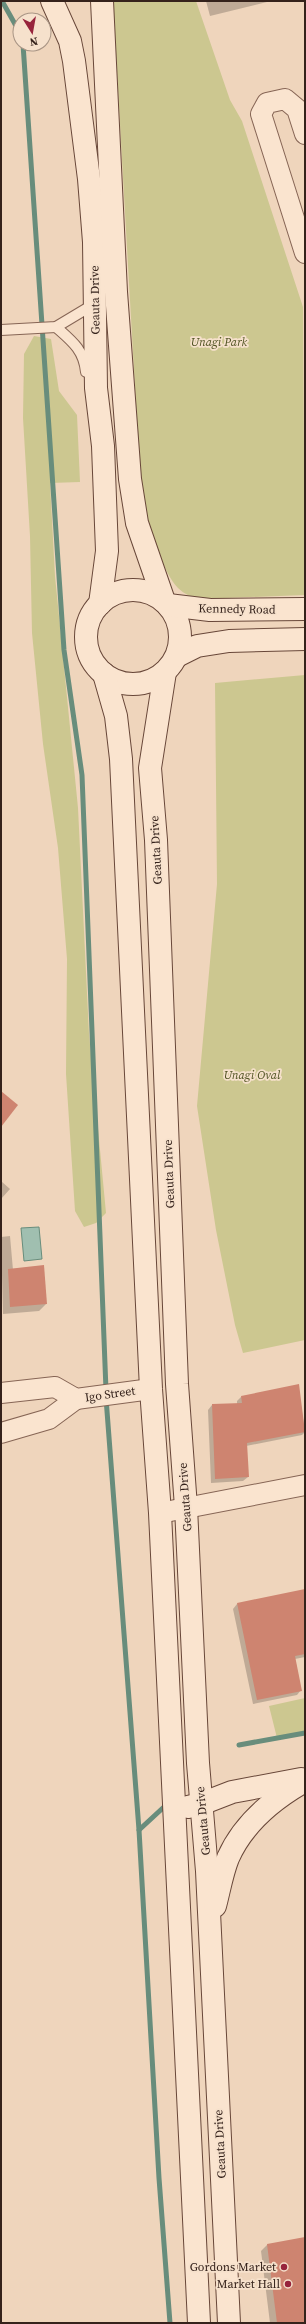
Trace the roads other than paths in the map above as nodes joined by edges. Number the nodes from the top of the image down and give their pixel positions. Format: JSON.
{"nodes":[{"id":1,"x":52,"y":1,"type":"edge"},
{"id":2,"x":102,"y":1,"type":"edge"},
{"id":3,"x":305,"y":134,"type":"edge"},
{"id":4,"x":305,"y":253,"type":"edge"},
{"id":5,"x":95,"y":278,"type":"junction"},
{"id":6,"x":56,"y":327,"type":"junction"},
{"id":7,"x":2,"y":330,"type":"edge"},
{"id":8,"x":103,"y":446,"type":"junction"},
{"id":9,"x":166,"y":603,"type":"junction"},
{"id":10,"x":100,"y":604,"type":"junction"},
{"id":11,"x":305,"y":609,"type":"edge"},
{"id":12,"x":305,"y":639,"type":"edge"},
{"id":13,"x":171,"y":664,"type":"junction"},
{"id":14,"x":104,"y":674,"type":"junction"},
{"id":15,"x":142,"y":1390,"type":"junction"},
{"id":16,"x":1,"y":1393,"type":"edge"},
{"id":17,"x":76,"y":1399,"type":"junction"},
{"id":18,"x":1,"y":1433,"type":"edge"},
{"id":19,"x":305,"y":1485,"type":"edge"},
{"id":20,"x":186,"y":1507,"type":"junction"},
{"id":21,"x":160,"y":1513,"type":"junction"},
{"id":22,"x":198,"y":1763,"type":"junction"},
{"id":23,"x":305,"y":1778,"type":"edge"},
{"id":24,"x":305,"y":1781,"type":"edge"},
{"id":25,"x":232,"y":1792,"type":"junction"},
{"id":26,"x":201,"y":1804,"type":"junction"},
{"id":27,"x":175,"y":1808,"type":"junction"},
{"id":28,"x":210,"y":1926,"type":"junction"},
{"id":29,"x":200,"y":2323,"type":"edge"},
{"id":30,"x":229,"y":2323,"type":"edge"}],
"edges":[{"from":1,"to":5,"type":"main road","name":"Geauta Drive"},
{"from":2,"to":9,"type":"main road","name":"Geauta Drive"},
{"from":3,"to":4,"type":"street"},
{"from":5,"to":6,"type":"lane"},
{"from":5,"to":8,"type":"main road","name":"Geauta Drive"},
{"from":6,"to":7,"type":"lane"},
{"from":6,"to":8,"type":"lane"},
{"from":8,"to":10,"type":"main road","name":"Geauta Drive"},
{"from":9,"to":10,"type":"main road","name":"Geauta Drive"},
{"from":9,"to":11,"type":"main road","name":"Kennedy Road"},
{"from":9,"to":13,"type":"main road","name":"Geauta Drive"},
{"from":10,"to":14,"type":"main road","name":"Geauta Drive"},
{"from":12,"to":13,"type":"main road"},
{"from":13,"to":14,"type":"main road","name":"Geauta Drive"},
{"from":13,"to":20,"type":"main road","name":"Geauta Drive"},
{"from":14,"to":15,"type":"main road","name":"Geauta Drive"},
{"from":15,"to":17,"type":"street","name":"Igo Street"},
{"from":15,"to":21,"type":"main road","name":"Geauta Drive"},
{"from":16,"to":17,"type":"street","name":"Igo Street"},
{"from":17,"to":18,"type":"street"},
{"from":19,"to":20,"type":"street"},
{"from":20,"to":21,"type":"street"},
{"from":20,"to":22,"type":"main road","name":"Geauta Drive"},
{"from":21,"to":27,"type":"main road","name":"Geauta Drive"},
{"from":22,"to":25,"type":"main road"},
{"from":22,"to":26,"type":"main road","name":"Geauta Drive"},
{"from":23,"to":25,"type":"main road"},
{"from":24,"to":28,"type":"main road"},
{"from":25,"to":26,"type":"main road"},
{"from":26,"to":27,"type":"main road"},
{"from":26,"to":28,"type":"main road","name":"Geauta Drive"},
{"from":27,"to":29,"type":"main road","name":"Geauta Drive"},
{"from":28,"to":30,"type":"main road","name":"Geauta Drive"}]}
